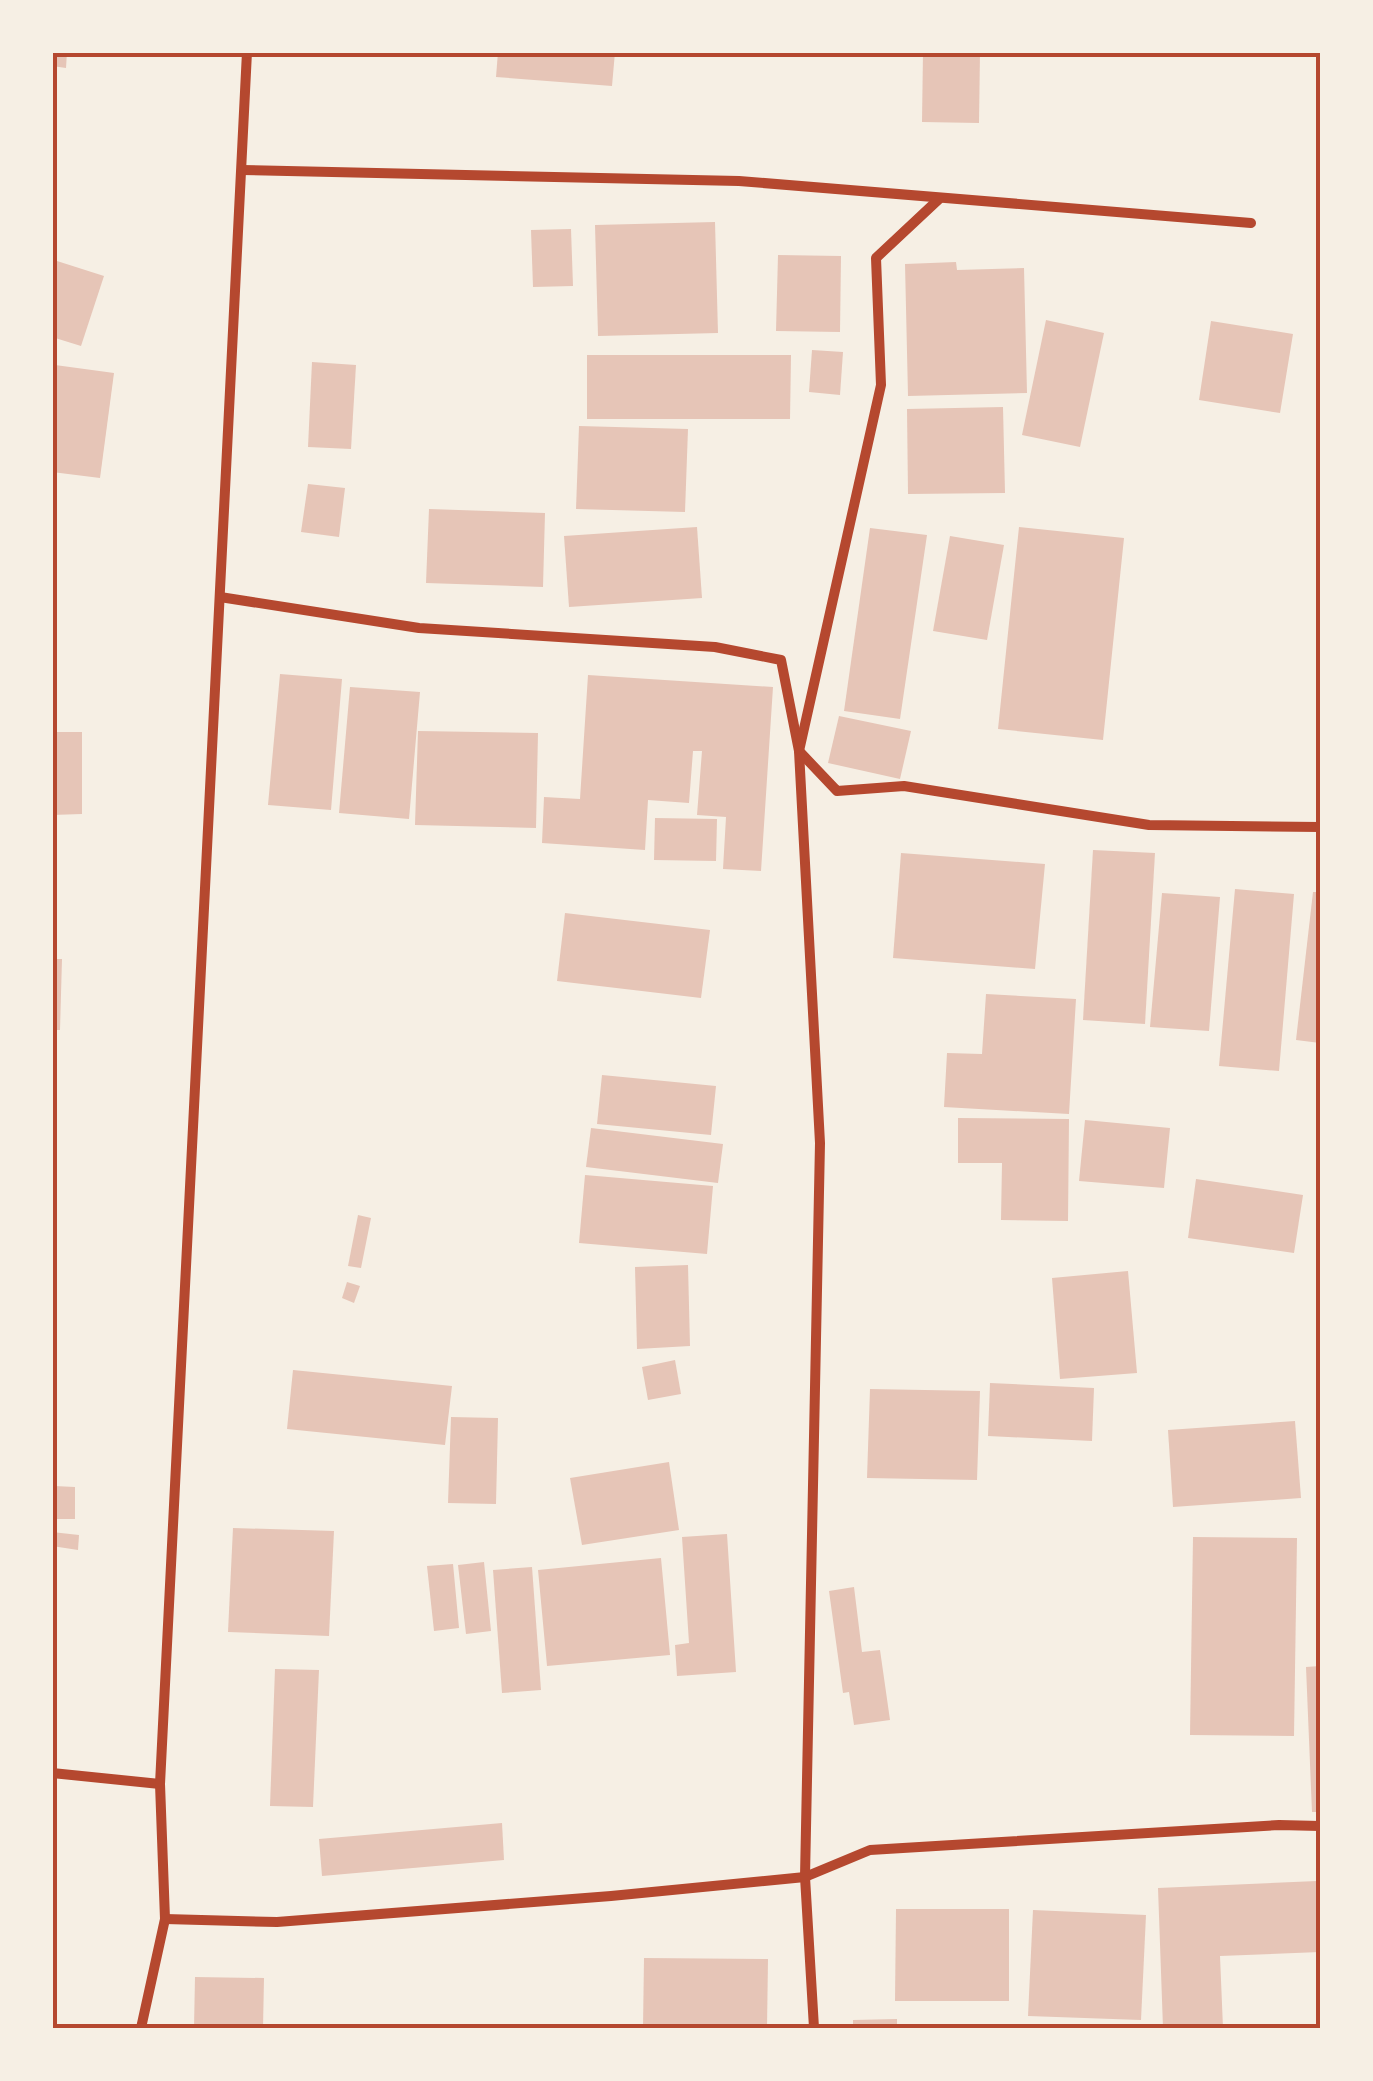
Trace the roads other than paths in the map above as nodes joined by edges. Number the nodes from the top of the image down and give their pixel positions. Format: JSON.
{"nodes":[{"id":1,"x":247,"y":52,"type":"edge"},
{"id":2,"x":242,"y":170,"type":"junction"},
{"id":3,"x":939,"y":199,"type":"junction"},
{"id":4,"x":1251,"y":223,"type":"dead end"},
{"id":5,"x":220,"y":596,"type":"junction"},
{"id":6,"x":799,"y":752,"type":"junction"},
{"id":7,"x":1320,"y":828,"type":"edge"},
{"id":8,"x":52,"y":1774,"type":"edge"},
{"id":9,"x":160,"y":1784,"type":"junction"},
{"id":10,"x":1320,"y":1826,"type":"edge"},
{"id":11,"x":806,"y":1877,"type":"junction"},
{"id":12,"x":165,"y":1919,"type":"junction"},
{"id":13,"x":141,"y":2028,"type":"edge"},
{"id":14,"x":814,"y":2028,"type":"edge"}],
"edges":[{"from":1,"to":2,"type":"street"},
{"from":2,"to":3,"type":"street"},
{"from":2,"to":5,"type":"street"},
{"from":3,"to":4,"type":"street"},
{"from":3,"to":6,"type":"street"},
{"from":5,"to":6,"type":"street"},
{"from":5,"to":9,"type":"street"},
{"from":6,"to":7,"type":"street"},
{"from":6,"to":11,"type":"street"},
{"from":8,"to":9,"type":"street"},
{"from":9,"to":12,"type":"street"},
{"from":10,"to":11,"type":"street"},
{"from":11,"to":12,"type":"street"},
{"from":11,"to":14,"type":"street"},
{"from":12,"to":13,"type":"street"}]}
